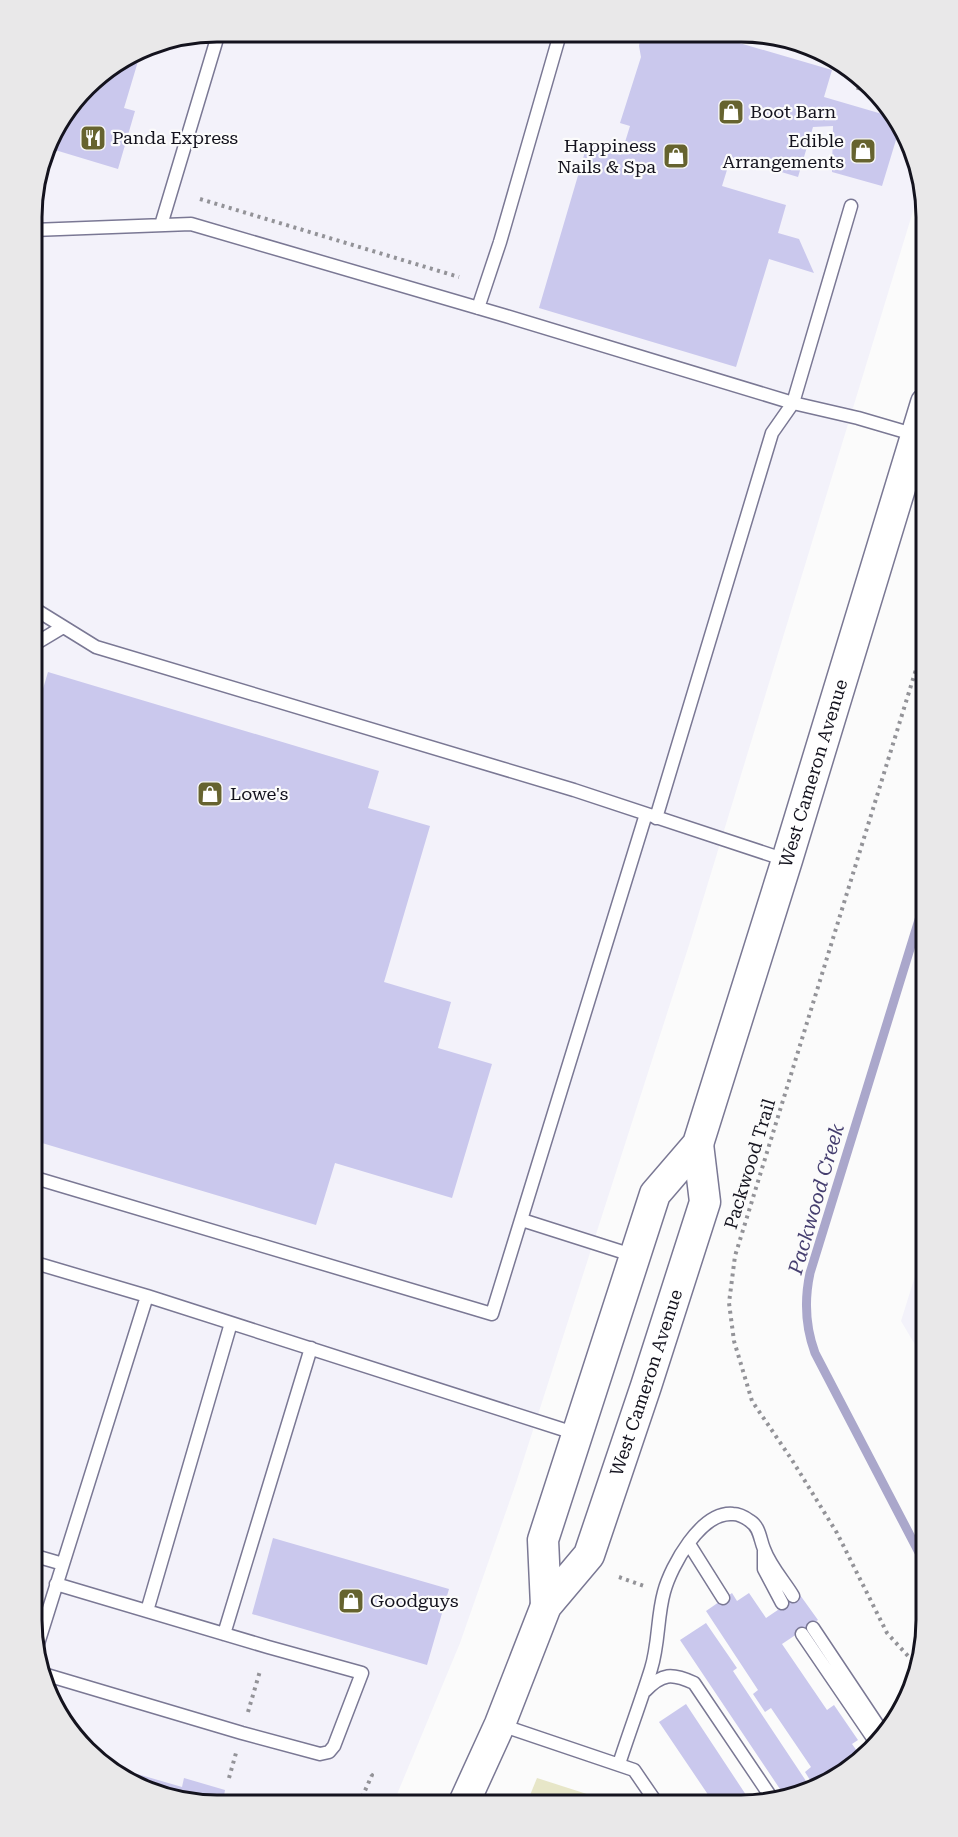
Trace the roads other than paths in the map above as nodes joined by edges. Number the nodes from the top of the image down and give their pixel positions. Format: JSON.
{"nodes":[{"id":1,"x":216,"y":42,"type":"edge"},
{"id":2,"x":558,"y":42,"type":"edge"},
{"id":3,"x":851,"y":207,"type":"dead end"},
{"id":4,"x":161,"y":225,"type":"junction"},
{"id":5,"x":42,"y":230,"type":"edge"},
{"id":6,"x":478,"y":308,"type":"junction"},
{"id":7,"x":793,"y":403,"type":"junction"},
{"id":8,"x":916,"y":436,"type":"edge"},
{"id":9,"x":916,"y":439,"type":"edge"},
{"id":10,"x":42,"y":614,"type":"edge"},
{"id":11,"x":63,"y":627,"type":"junction"},
{"id":12,"x":42,"y":640,"type":"edge"},
{"id":13,"x":651,"y":816,"type":"junction"},
{"id":14,"x":787,"y":860,"type":"junction"},
{"id":15,"x":698,"y":1144,"type":"junction"},
{"id":16,"x":42,"y":1180,"type":"edge"},
{"id":17,"x":522,"y":1220,"type":"junction"},
{"id":18,"x":635,"y":1256,"type":"junction"},
{"id":19,"x":42,"y":1265,"type":"edge"},
{"id":20,"x":147,"y":1296,"type":"junction"},
{"id":21,"x":231,"y":1323,"type":"junction"},
{"id":22,"x":311,"y":1348,"type":"junction"},
{"id":23,"x":577,"y":1434,"type":"junction"},
{"id":24,"x":689,"y":1544,"type":"junction"},
{"id":25,"x":42,"y":1558,"type":"edge"},
{"id":26,"x":63,"y":1564,"type":"junction"},
{"id":27,"x":56,"y":1584,"type":"junction"},
{"id":28,"x":723,"y":1598,"type":"dead end"},
{"id":29,"x":788,"y":1599,"type":"dead end"},
{"id":30,"x":546,"y":1606,"type":"junction"},
{"id":31,"x":147,"y":1611,"type":"junction"},
{"id":32,"x":42,"y":1630,"type":"edge"},
{"id":33,"x":224,"y":1634,"type":"junction"},
{"id":34,"x":51,"y":1676,"type":"edge"},
{"id":35,"x":642,"y":1694,"type":"junction"},
{"id":36,"x":500,"y":1724,"type":"junction"},
{"id":37,"x":879,"y":1728,"type":"edge"},
{"id":38,"x":872,"y":1736,"type":"edge"},
{"id":39,"x":619,"y":1764,"type":"junction"},
{"id":40,"x":768,"y":1793,"type":"edge"},
{"id":41,"x":468,"y":1795,"type":"edge"},
{"id":42,"x":651,"y":1795,"type":"edge"}],
"edges":[{"from":1,"to":4,"type":"lane"},
{"from":2,"to":6,"type":"lane"},
{"from":3,"to":7,"type":"lane"},
{"from":4,"to":5,"type":"lane"},
{"from":4,"to":6,"type":"lane"},
{"from":6,"to":7,"type":"lane"},
{"from":7,"to":8,"type":"lane"},
{"from":7,"to":13,"type":"lane"},
{"from":9,"to":14,"type":"street","name":"West Cameron Avenue"},
{"from":10,"to":11,"type":"lane"},
{"from":11,"to":12,"type":"lane"},
{"from":11,"to":13,"type":"lane"},
{"from":13,"to":14,"type":"lane"},
{"from":13,"to":17,"type":"lane"},
{"from":14,"to":15,"type":"street","name":"West Cameron Avenue"},
{"from":15,"to":18,"type":"street","name":"West Cameron Avenue"},
{"from":15,"to":30,"type":"street","name":"West Cameron Avenue"},
{"from":16,"to":17,"type":"lane"},
{"from":17,"to":18,"type":"lane"},
{"from":18,"to":23,"type":"street","name":"West Cameron Avenue"},
{"from":19,"to":20,"type":"lane"},
{"from":20,"to":21,"type":"lane"},
{"from":20,"to":26,"type":"lane"},
{"from":21,"to":22,"type":"lane"},
{"from":21,"to":31,"type":"lane"},
{"from":22,"to":23,"type":"lane"},
{"from":22,"to":33,"type":"lane"},
{"from":23,"to":30,"type":"street","name":"West Cameron Avenue"},
{"from":24,"to":28,"type":"lane"},
{"from":24,"to":29,"type":"lane"},
{"from":24,"to":35,"type":"lane"},
{"from":25,"to":26,"type":"lane"},
{"from":26,"to":27,"type":"lane"},
{"from":27,"to":31,"type":"lane"},
{"from":27,"to":32,"type":"lane"},
{"from":30,"to":36,"type":"street","name":"West Cameron Avenue"},
{"from":31,"to":33,"type":"lane"},
{"from":33,"to":34,"type":"lane"},
{"from":35,"to":39,"type":"lane"},
{"from":35,"to":40,"type":"lane"},
{"from":36,"to":39,"type":"lane"},
{"from":36,"to":41,"type":"street","name":"West Cameron Avenue"},
{"from":37,"to":38,"type":"lane"},
{"from":39,"to":42,"type":"lane"}]}
